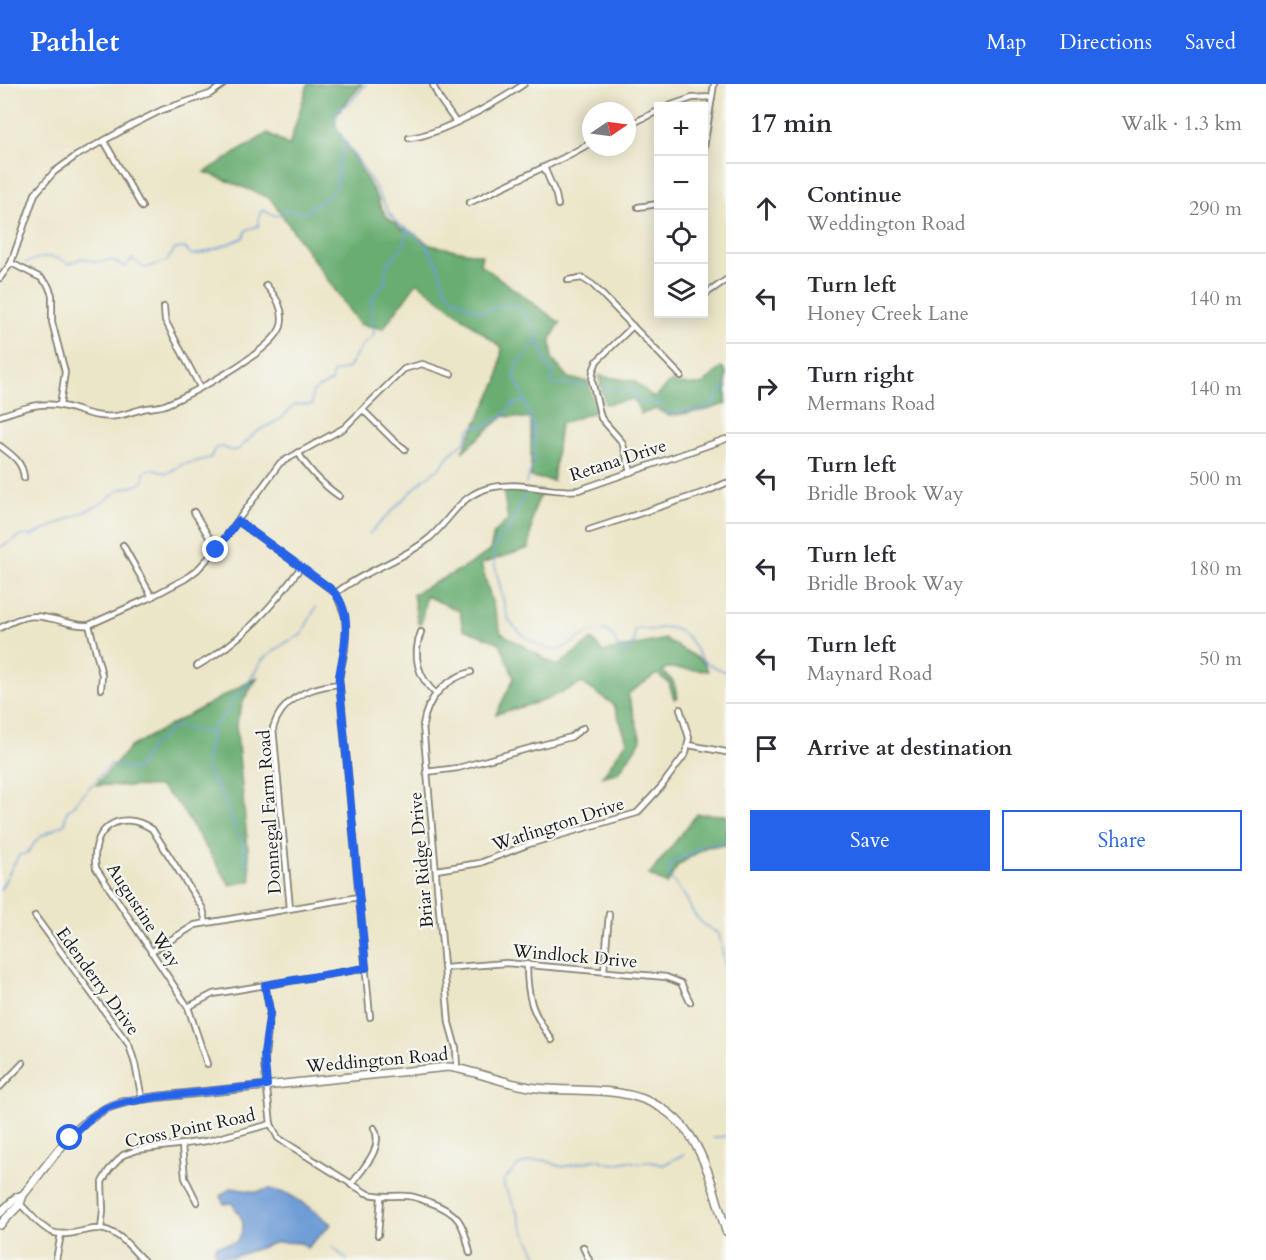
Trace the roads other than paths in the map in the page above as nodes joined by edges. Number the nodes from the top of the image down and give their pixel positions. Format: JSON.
{"nodes":[{"id":1,"x":224,"y":84,"type":"edge"},
{"id":2,"x":524,"y":84,"type":"edge"},
{"id":3,"x":714,"y":84,"type":"edge"},
{"id":4,"x":433,"y":85,"type":"edge"},
{"id":5,"x":712,"y":97,"type":"junction"},
{"id":6,"x":679,"y":102,"type":"edge"},
{"id":7,"x":654,"y":113,"type":"edge"},
{"id":8,"x":455,"y":122,"type":"junction"},
{"id":9,"x":636,"y":122,"type":"edge"},
{"id":10,"x":708,"y":122,"type":"edge"},
{"id":11,"x":409,"y":138,"type":"dead end"},
{"id":12,"x":104,"y":141,"type":"junction"},
{"id":13,"x":582,"y":148,"type":"edge"},
{"id":14,"x":544,"y":167,"type":"junction"},
{"id":15,"x":469,"y":203,"type":"dead end"},
{"id":16,"x":558,"y":205,"type":"dead end"},
{"id":17,"x":654,"y":205,"type":"edge"},
{"id":18,"x":142,"y":207,"type":"dead end"},
{"id":19,"x":638,"y":207,"type":"dead end"},
{"id":20,"x":11,"y":263,"type":"junction"},
{"id":21,"x":0,"y":278,"type":"edge"},
{"id":22,"x":568,"y":280,"type":"dead end"},
{"id":23,"x":726,"y":280,"type":"edge"},
{"id":24,"x":266,"y":285,"type":"dead end"},
{"id":25,"x":708,"y":293,"type":"edge"},
{"id":26,"x":164,"y":307,"type":"dead end"},
{"id":27,"x":633,"y":326,"type":"junction"},
{"id":28,"x":452,"y":374,"type":"dead end"},
{"id":29,"x":681,"y":376,"type":"dead end"},
{"id":30,"x":200,"y":387,"type":"junction"},
{"id":31,"x":60,"y":405,"type":"junction"},
{"id":32,"x":363,"y":410,"type":"junction"},
{"id":33,"x":0,"y":416,"type":"edge"},
{"id":34,"x":726,"y":439,"type":"edge"},
{"id":35,"x":0,"y":446,"type":"edge"},
{"id":36,"x":405,"y":449,"type":"dead end"},
{"id":37,"x":298,"y":452,"type":"junction"},
{"id":38,"x":631,"y":471,"type":"junction"},
{"id":39,"x":24,"y":478,"type":"dead end"},
{"id":40,"x":726,"y":483,"type":"edge"},
{"id":41,"x":339,"y":496,"type":"dead end"},
{"id":42,"x":194,"y":512,"type":"dead end"},
{"id":43,"x":238,"y":521,"type":"junction"},
{"id":44,"x":589,"y":530,"type":"dead end"},
{"id":45,"x":123,"y":545,"type":"dead end"},
{"id":46,"x":219,"y":546,"type":"junction"},
{"id":47,"x":301,"y":567,"type":"junction"},
{"id":48,"x":336,"y":593,"type":"junction"},
{"id":49,"x":152,"y":597,"type":"junction"},
{"id":50,"x":89,"y":625,"type":"junction"},
{"id":51,"x":0,"y":628,"type":"edge"},
{"id":52,"x":421,"y":632,"type":"dead end"},
{"id":53,"x":197,"y":666,"type":"dead end"},
{"id":54,"x":471,"y":672,"type":"dead end"},
{"id":55,"x":339,"y":684,"type":"junction"},
{"id":56,"x":101,"y":688,"type":"dead end"},
{"id":57,"x":436,"y":694,"type":"junction"},
{"id":58,"x":680,"y":709,"type":"dead end"},
{"id":59,"x":583,"y":728,"type":"dead end"},
{"id":60,"x":689,"y":745,"type":"junction"},
{"id":61,"x":726,"y":752,"type":"edge"},
{"id":62,"x":426,"y":772,"type":"junction"},
{"id":63,"x":436,"y":870,"type":"junction"},
{"id":64,"x":359,"y":897,"type":"junction"},
{"id":65,"x":290,"y":908,"type":"junction"},
{"id":66,"x":609,"y":914,"type":"dead end"},
{"id":67,"x":35,"y":916,"type":"dead end"},
{"id":68,"x":206,"y":923,"type":"junction"},
{"id":69,"x":151,"y":952,"type":"junction"},
{"id":70,"x":526,"y":964,"type":"junction"},
{"id":71,"x":366,"y":968,"type":"junction"},
{"id":72,"x":445,"y":968,"type":"junction"},
{"id":73,"x":604,"y":971,"type":"junction"},
{"id":74,"x":265,"y":985,"type":"junction"},
{"id":75,"x":690,"y":1002,"type":"dead end"},
{"id":76,"x":188,"y":1008,"type":"junction"},
{"id":77,"x":370,"y":1017,"type":"dead end"},
{"id":78,"x":552,"y":1040,"type":"dead end"},
{"id":79,"x":23,"y":1063,"type":"dead end"},
{"id":80,"x":207,"y":1064,"type":"dead end"},
{"id":81,"x":457,"y":1068,"type":"junction"},
{"id":82,"x":0,"y":1074,"type":"edge"},
{"id":83,"x":7,"y":1080,"type":"junction"},
{"id":84,"x":267,"y":1085,"type":"junction"},
{"id":85,"x":0,"y":1087,"type":"edge"},
{"id":86,"x":142,"y":1099,"type":"junction"},
{"id":87,"x":271,"y":1124,"type":"junction"},
{"id":88,"x":375,"y":1128,"type":"dead end"},
{"id":89,"x":182,"y":1146,"type":"junction"},
{"id":90,"x":351,"y":1185,"type":"junction"},
{"id":91,"x":381,"y":1197,"type":"junction"},
{"id":92,"x":18,"y":1201,"type":"junction"},
{"id":93,"x":197,"y":1202,"type":"dead end"},
{"id":94,"x":0,"y":1213,"type":"edge"},
{"id":95,"x":0,"y":1225,"type":"edge"},
{"id":96,"x":101,"y":1229,"type":"junction"},
{"id":97,"x":726,"y":1231,"type":"edge"},
{"id":98,"x":61,"y":1234,"type":"junction"},
{"id":99,"x":378,"y":1235,"type":"dead end"},
{"id":100,"x":582,"y":1247,"type":"dead end"},
{"id":101,"x":470,"y":1253,"type":"dead end"},
{"id":102,"x":56,"y":1260,"type":"edge"},
{"id":103,"x":143,"y":1260,"type":"edge"},
{"id":104,"x":589,"y":1260,"type":"edge"}],
"edges":[{"from":1,"to":12,"type":"street"},
{"from":2,"to":8,"type":"street"},
{"from":3,"to":5,"type":"street"},
{"from":4,"to":8,"type":"street"},
{"from":5,"to":6,"type":"street"},
{"from":5,"to":10,"type":"street"},
{"from":7,"to":9,"type":"street"},
{"from":8,"to":11,"type":"street"},
{"from":12,"to":18,"type":"street"},
{"from":12,"to":20,"type":"street"},
{"from":13,"to":14,"type":"street"},
{"from":14,"to":15,"type":"street"},
{"from":14,"to":16,"type":"street"},
{"from":17,"to":19,"type":"street"},
{"from":20,"to":21,"type":"street"},
{"from":20,"to":31,"type":"street"},
{"from":22,"to":27,"type":"street"},
{"from":23,"to":25,"type":"street"},
{"from":24,"to":30,"type":"street"},
{"from":26,"to":30,"type":"street"},
{"from":27,"to":29,"type":"street"},
{"from":27,"to":38,"type":"street"},
{"from":28,"to":32,"type":"street"},
{"from":30,"to":31,"type":"street"},
{"from":31,"to":33,"type":"street"},
{"from":32,"to":36,"type":"street"},
{"from":32,"to":37,"type":"street"},
{"from":34,"to":38,"type":"street","name":"Retana Drive"},
{"from":35,"to":39,"type":"street"},
{"from":37,"to":41,"type":"street"},
{"from":37,"to":43,"type":"street"},
{"from":38,"to":48,"type":"street","name":"Retana Drive"},
{"from":40,"to":44,"type":"street"},
{"from":42,"to":46,"type":"street"},
{"from":43,"to":46,"type":"street"},
{"from":43,"to":47,"type":"street"},
{"from":45,"to":49,"type":"street"},
{"from":46,"to":49,"type":"street"},
{"from":47,"to":48,"type":"street"},
{"from":47,"to":53,"type":"street"},
{"from":48,"to":55,"type":"street"},
{"from":49,"to":50,"type":"street"},
{"from":50,"to":51,"type":"street"},
{"from":50,"to":56,"type":"street"},
{"from":52,"to":57,"type":"street"},
{"from":54,"to":57,"type":"street","name":"Briar Ridge Drive"},
{"from":55,"to":64,"type":"street"},
{"from":55,"to":65,"type":"street","name":"Donnegal Farm Road"},
{"from":57,"to":62,"type":"street","name":"Briar Ridge Drive"},
{"from":58,"to":60,"type":"street"},
{"from":59,"to":62,"type":"street"},
{"from":60,"to":61,"type":"street"},
{"from":60,"to":63,"type":"street","name":"Watlington Drive"},
{"from":62,"to":63,"type":"street","name":"Briar Ridge Drive"},
{"from":63,"to":72,"type":"street","name":"Briar Ridge Drive"},
{"from":64,"to":65,"type":"street"},
{"from":64,"to":71,"type":"street"},
{"from":65,"to":68,"type":"street"},
{"from":66,"to":73,"type":"street"},
{"from":67,"to":86,"type":"street","name":"Edenderry Drive"},
{"from":68,"to":69,"type":"street"},
{"from":68,"to":69,"type":"street","name":"Augustine Way"},
{"from":69,"to":76,"type":"street","name":"Augustine Way"},
{"from":70,"to":72,"type":"street","name":"Windlock Drive"},
{"from":70,"to":73,"type":"street","name":"Windlock Drive"},
{"from":70,"to":78,"type":"street"},
{"from":71,"to":74,"type":"street"},
{"from":71,"to":77,"type":"street"},
{"from":72,"to":81,"type":"street","name":"Briar Ridge Drive"},
{"from":73,"to":75,"type":"street","name":"Windlock Drive"},
{"from":74,"to":76,"type":"street"},
{"from":74,"to":84,"type":"street"},
{"from":76,"to":80,"type":"street","name":"Augustine Way"},
{"from":79,"to":83,"type":"street"},
{"from":81,"to":84,"type":"main road","name":"Weddington Road"},
{"from":81,"to":97,"type":"main road","name":"Weddington Road"},
{"from":82,"to":83,"type":"street"},
{"from":83,"to":85,"type":"street"},
{"from":84,"to":86,"type":"main road","name":"Weddington Road"},
{"from":84,"to":87,"type":"street"},
{"from":86,"to":92,"type":"main road","name":"Weddington Road"},
{"from":87,"to":89,"type":"street","name":"Cross Point Road"},
{"from":87,"to":90,"type":"street"},
{"from":88,"to":90,"type":"street"},
{"from":89,"to":93,"type":"street"},
{"from":89,"to":96,"type":"street","name":"Cross Point Road"},
{"from":90,"to":91,"type":"street"},
{"from":91,"to":99,"type":"street"},
{"from":91,"to":101,"type":"street"},
{"from":92,"to":94,"type":"main road","name":"Weddington Road"},
{"from":92,"to":95,"type":"main road","name":"Weddington Road"},
{"from":92,"to":98,"type":"street"},
{"from":96,"to":98,"type":"street"},
{"from":96,"to":103,"type":"street"},
{"from":98,"to":102,"type":"street"},
{"from":100,"to":104,"type":"street"}]}
